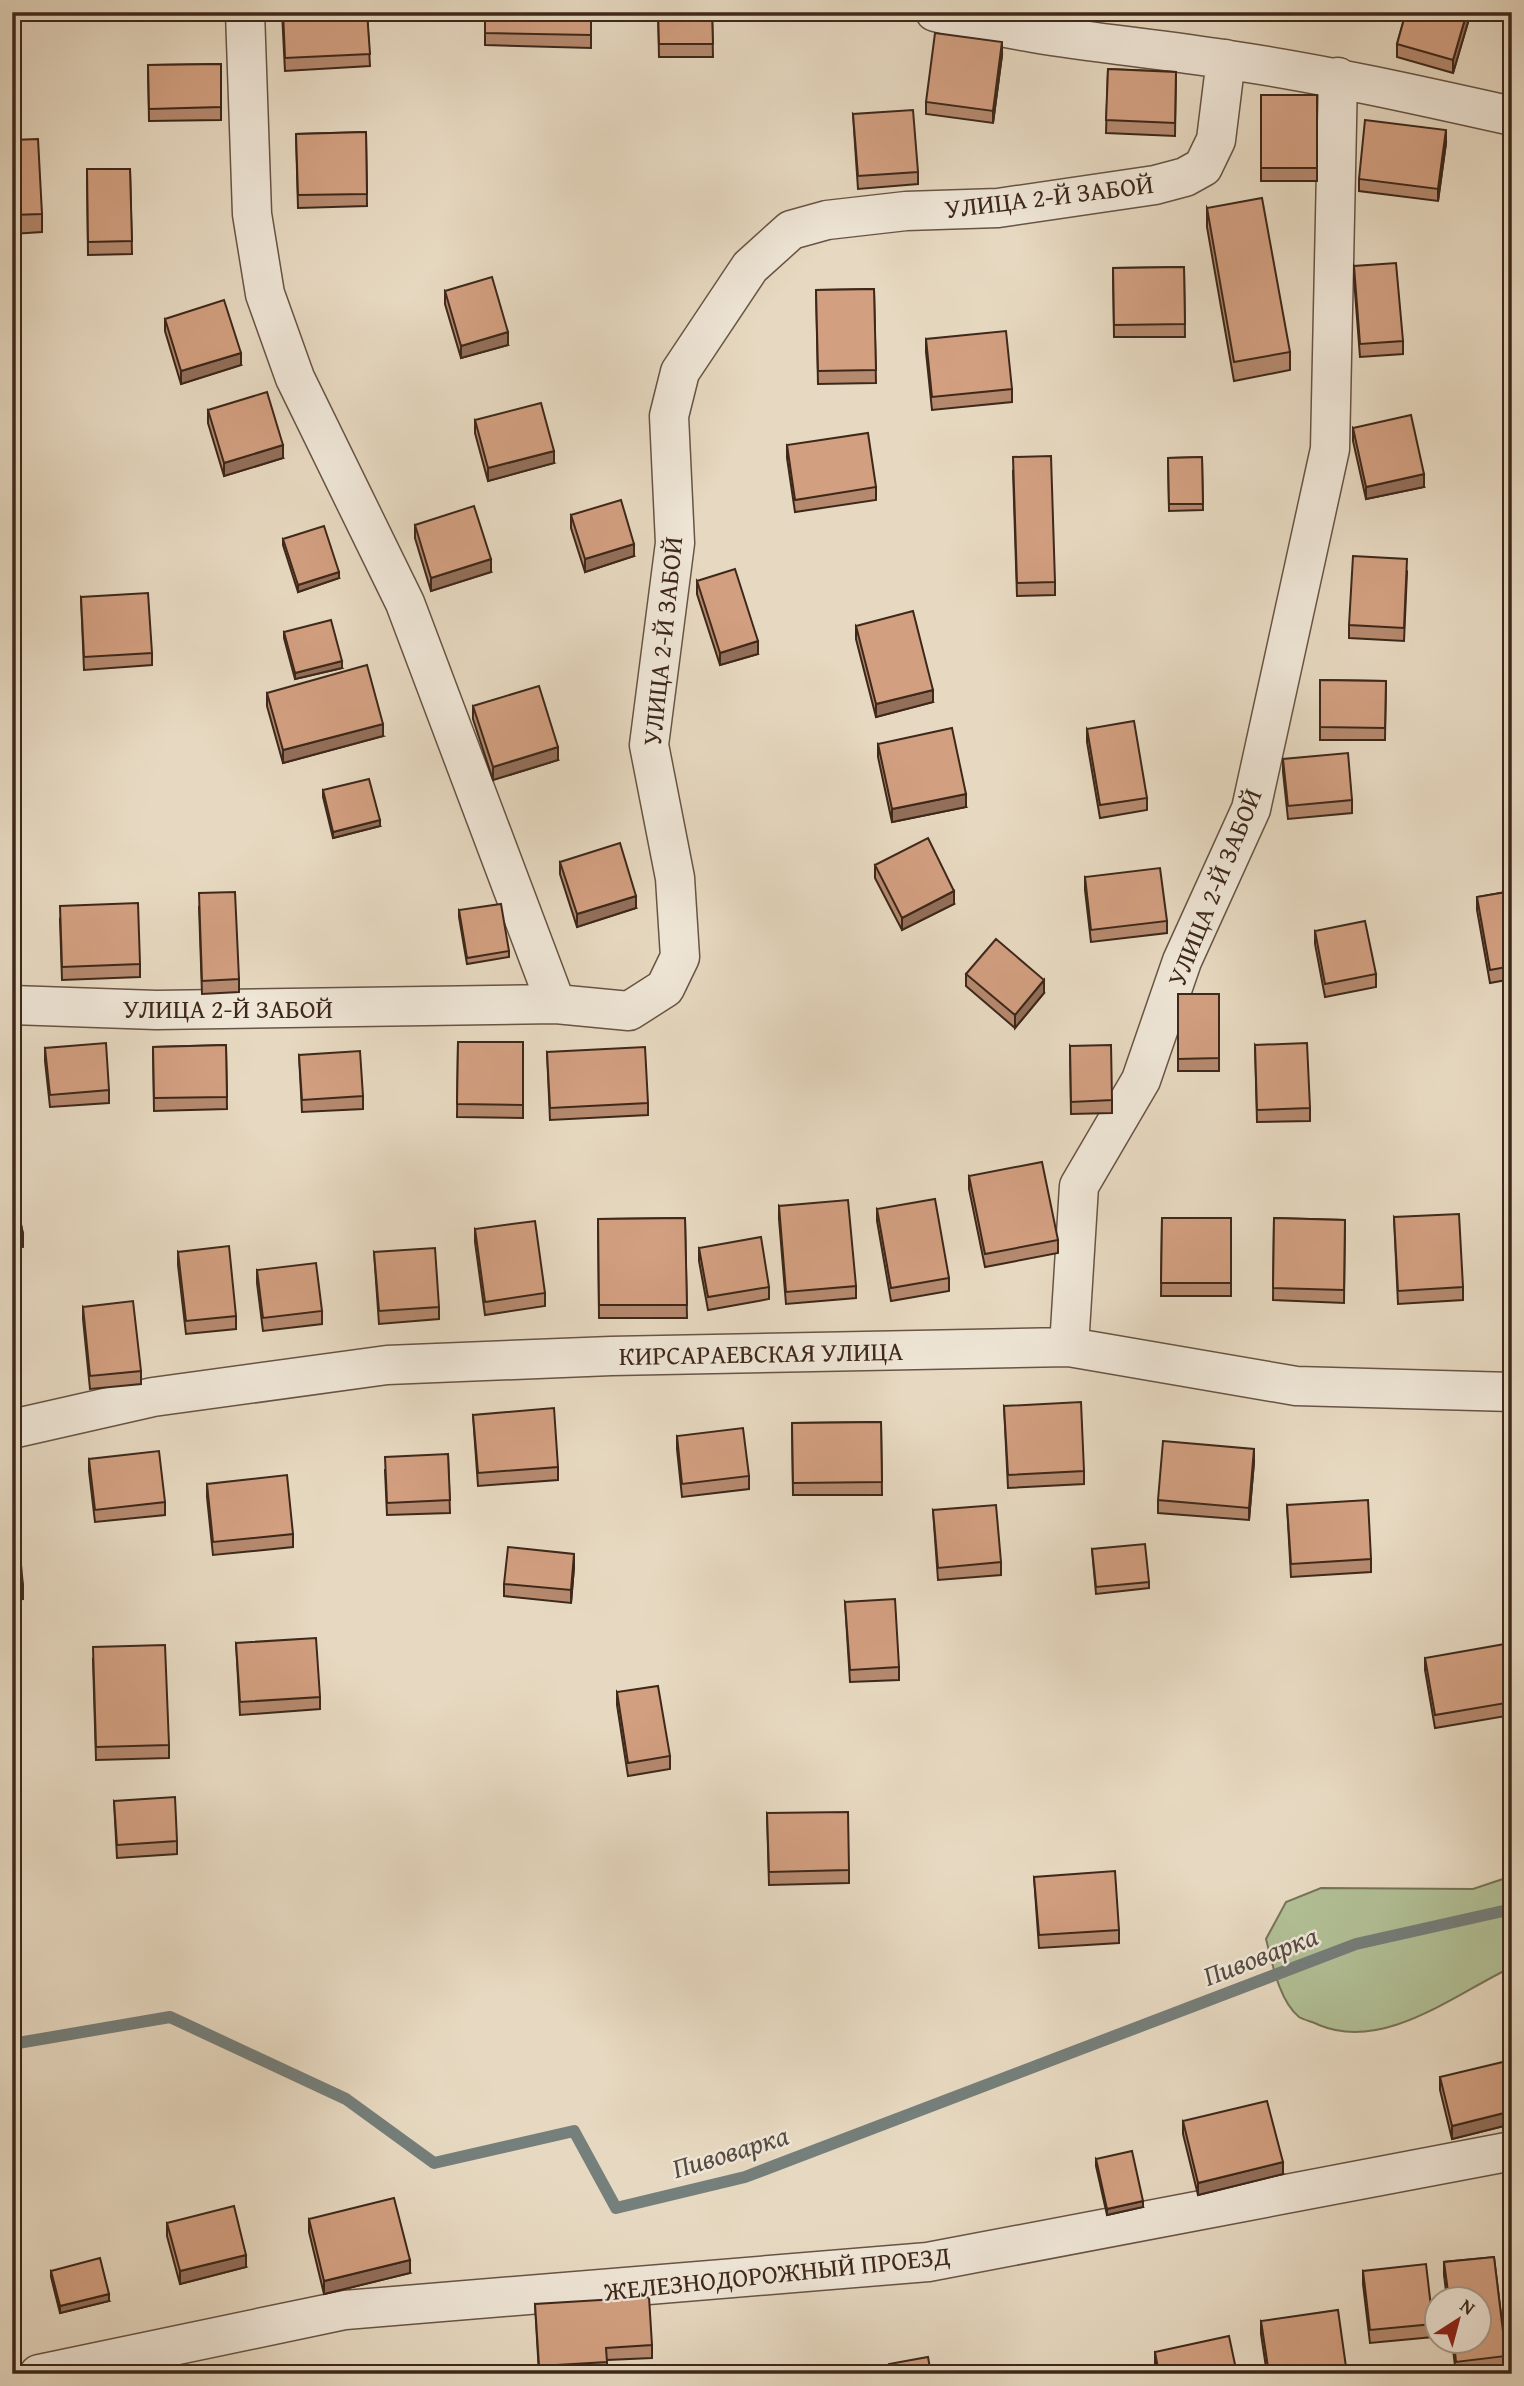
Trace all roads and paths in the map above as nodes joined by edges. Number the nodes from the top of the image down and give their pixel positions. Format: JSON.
{"nodes":[{"id":1,"x":245,"y":12,"type":"edge"},
{"id":2,"x":935,"y":12,"type":"edge"},
{"id":3,"x":1226,"y":59,"type":"junction"},
{"id":4,"x":1338,"y":77,"type":"junction"},
{"id":5,"x":1512,"y":116,"type":"edge"},
{"id":6,"x":556,"y":1004,"type":"junction"},
{"id":7,"x":12,"y":1005,"type":"edge"},
{"id":8,"x":1069,"y":1347,"type":"junction"},
{"id":9,"x":1512,"y":1392,"type":"edge"},
{"id":10,"x":12,"y":1429,"type":"edge"},
{"id":11,"x":1512,"y":2151,"type":"edge"},
{"id":12,"x":39,"y":2374,"type":"edge"}],
"edges":[{"from":1,"to":6,"type":"street"},
{"from":2,"to":3,"type":"street"},
{"from":3,"to":4,"type":"street"},
{"from":3,"to":6,"type":"street","name":"УЛИЦА 2-Й ЗАБОЙ"},
{"from":4,"to":5,"type":"street"},
{"from":4,"to":8,"type":"street","name":"УЛИЦА 2-Й ЗАБОЙ"},
{"from":6,"to":7,"type":"street","name":"УЛИЦА 2-Й ЗАБОЙ"},
{"from":8,"to":9,"type":"street","name":"КИРСАРАЕВСКАЯ УЛИЦА"},
{"from":8,"to":10,"type":"street","name":"КИРСАРАЕВСКАЯ УЛИЦА"},
{"from":11,"to":12,"type":"street","name":"ЖЕЛЕЗНОДОРОЖНЫЙ ПРОЕЗД"}]}
